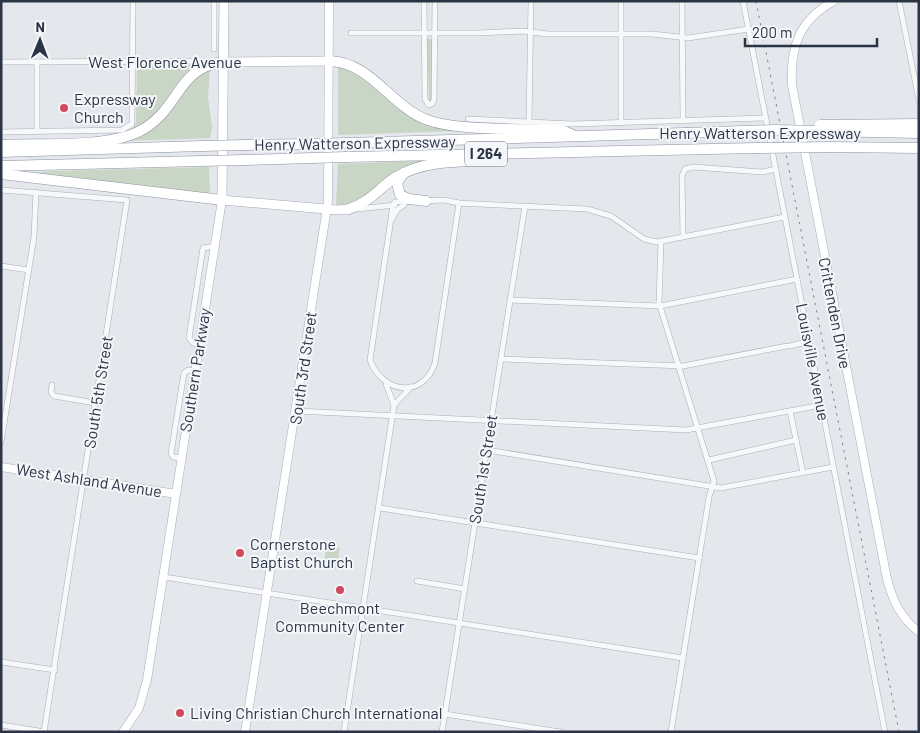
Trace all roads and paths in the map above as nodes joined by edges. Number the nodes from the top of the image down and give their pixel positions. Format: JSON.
{"nodes":[{"id":1,"x":133,"y":1,"type":"edge"},
{"id":2,"x":214,"y":1,"type":"edge"},
{"id":3,"x":224,"y":1,"type":"edge"},
{"id":4,"x":329,"y":1,"type":"edge"},
{"id":5,"x":424,"y":1,"type":"edge"},
{"id":6,"x":435,"y":1,"type":"edge"},
{"id":7,"x":531,"y":1,"type":"edge"},
{"id":8,"x":621,"y":1,"type":"edge"},
{"id":9,"x":682,"y":1,"type":"edge"},
{"id":10,"x":743,"y":1,"type":"edge"},
{"id":11,"x":834,"y":1,"type":"edge"},
{"id":12,"x":899,"y":1,"type":"edge"},
{"id":13,"x":749,"y":29,"type":"junction"},
{"id":14,"x":530,"y":32,"type":"junction"},
{"id":15,"x":621,"y":33,"type":"junction"},
{"id":16,"x":350,"y":34,"type":"dead end"},
{"id":17,"x":424,"y":34,"type":"junction"},
{"id":18,"x":434,"y":34,"type":"junction"},
{"id":19,"x":682,"y":37,"type":"junction"},
{"id":20,"x":214,"y":50,"type":"dead end"},
{"id":21,"x":133,"y":61,"type":"junction"},
{"id":22,"x":329,"y":61,"type":"junction"},
{"id":23,"x":1,"y":62,"type":"edge"},
{"id":24,"x":37,"y":62,"type":"junction"},
{"id":25,"x":224,"y":62,"type":"junction"},
{"id":26,"x":919,"y":100,"type":"edge"},
{"id":27,"x":766,"y":118,"type":"junction"},
{"id":28,"x":468,"y":119,"type":"dead end"},
{"id":29,"x":683,"y":120,"type":"junction"},
{"id":30,"x":529,"y":121,"type":"junction"},
{"id":31,"x":621,"y":123,"type":"junction"},
{"id":32,"x":919,"y":124,"type":"edge"},
{"id":33,"x":774,"y":130,"type":"junction"},
{"id":34,"x":37,"y":131,"type":"junction"},
{"id":35,"x":1,"y":132,"type":"edge"},
{"id":36,"x":919,"y":133,"type":"edge"},
{"id":37,"x":576,"y":137,"type":"junction"},
{"id":38,"x":1,"y":145,"type":"edge"},
{"id":39,"x":919,"y":148,"type":"edge"},
{"id":40,"x":625,"y":151,"type":"junction"},
{"id":41,"x":1,"y":152,"type":"edge"},
{"id":42,"x":1,"y":166,"type":"edge"},
{"id":43,"x":776,"y":169,"type":"junction"},
{"id":44,"x":1,"y":174,"type":"edge"},
{"id":45,"x":402,"y":174,"type":"junction"},
{"id":46,"x":1,"y":190,"type":"edge"},
{"id":47,"x":36,"y":192,"type":"junction"},
{"id":48,"x":222,"y":200,"type":"junction"},
{"id":49,"x":426,"y":201,"type":"junction"},
{"id":50,"x":459,"y":202,"type":"junction"},
{"id":51,"x":393,"y":205,"type":"junction"},
{"id":52,"x":404,"y":205,"type":"junction"},
{"id":53,"x":525,"y":206,"type":"junction"},
{"id":54,"x":349,"y":208,"type":"junction"},
{"id":55,"x":327,"y":209,"type":"junction"},
{"id":56,"x":784,"y":217,"type":"junction"},
{"id":57,"x":391,"y":222,"type":"junction"},
{"id":58,"x":683,"y":237,"type":"junction"},
{"id":59,"x":661,"y":242,"type":"junction"},
{"id":60,"x":1,"y":266,"type":"edge"},
{"id":61,"x":29,"y":270,"type":"junction"},
{"id":62,"x":796,"y":279,"type":"junction"},
{"id":63,"x":510,"y":300,"type":"junction"},
{"id":64,"x":660,"y":306,"type":"junction"},
{"id":65,"x":810,"y":341,"type":"junction"},
{"id":66,"x":501,"y":359,"type":"junction"},
{"id":67,"x":678,"y":366,"type":"junction"},
{"id":68,"x":195,"y":371,"type":"junction"},
{"id":69,"x":386,"y":384,"type":"junction"},
{"id":70,"x":52,"y":385,"type":"dead end"},
{"id":71,"x":412,"y":386,"type":"junction"},
{"id":72,"x":95,"y":403,"type":"junction"},
{"id":73,"x":822,"y":404,"type":"junction"},
{"id":74,"x":394,"y":405,"type":"junction"},
{"id":75,"x":297,"y":411,"type":"junction"},
{"id":76,"x":790,"y":411,"type":"junction"},
{"id":77,"x":393,"y":415,"type":"junction"},
{"id":78,"x":492,"y":420,"type":"junction"},
{"id":79,"x":698,"y":428,"type":"junction"},
{"id":80,"x":796,"y":440,"type":"junction"},
{"id":81,"x":1,"y":442,"type":"edge"},
{"id":82,"x":487,"y":450,"type":"junction"},
{"id":83,"x":182,"y":458,"type":"junction"},
{"id":84,"x":709,"y":460,"type":"junction"},
{"id":85,"x":833,"y":466,"type":"junction"},
{"id":86,"x":1,"y":467,"type":"edge"},
{"id":87,"x":803,"y":472,"type":"junction"},
{"id":88,"x":84,"y":480,"type":"junction"},
{"id":89,"x":714,"y":486,"type":"junction"},
{"id":90,"x":176,"y":494,"type":"junction"},
{"id":91,"x":380,"y":508,"type":"junction"},
{"id":92,"x":475,"y":522,"type":"junction"},
{"id":93,"x":699,"y":558,"type":"junction"},
{"id":94,"x":164,"y":577,"type":"junction"},
{"id":95,"x":417,"y":581,"type":"dead end"},
{"id":96,"x":465,"y":589,"type":"junction"},
{"id":97,"x":267,"y":593,"type":"junction"},
{"id":98,"x":363,"y":609,"type":"junction"},
{"id":99,"x":459,"y":624,"type":"junction"},
{"id":100,"x":919,"y":632,"type":"edge"},
{"id":101,"x":683,"y":658,"type":"junction"},
{"id":102,"x":1,"y":662,"type":"edge"},
{"id":103,"x":55,"y":670,"type":"junction"},
{"id":104,"x":445,"y":714,"type":"junction"},
{"id":105,"x":1,"y":725,"type":"edge"},
{"id":106,"x":45,"y":732,"type":"edge"},
{"id":107,"x":123,"y":732,"type":"edge"},
{"id":108,"x":245,"y":732,"type":"edge"},
{"id":109,"x":344,"y":732,"type":"edge"},
{"id":110,"x":442,"y":732,"type":"edge"},
{"id":111,"x":560,"y":732,"type":"edge"},
{"id":112,"x":671,"y":732,"type":"edge"},
{"id":113,"x":884,"y":732,"type":"edge"}],
"edges":[{"from":1,"to":21,"type":"street"},
{"from":2,"to":20,"type":"street"},
{"from":3,"to":25,"type":"main road","name":"Southern Parkway"},
{"from":4,"to":22,"type":"main road","name":"South 3rd Street"},
{"from":5,"to":17,"type":"street"},
{"from":6,"to":18,"type":"street"},
{"from":7,"to":14,"type":"street"},
{"from":8,"to":15,"type":"street"},
{"from":9,"to":19,"type":"street"},
{"from":10,"to":13,"type":"street","name":"Louisville Avenue"},
{"from":11,"to":100,"type":"main road","name":"Crittenden Drive"},
{"from":12,"to":26,"type":"street"},
{"from":13,"to":19,"type":"street"},
{"from":13,"to":27,"type":"street","name":"Louisville Avenue"},
{"from":14,"to":15,"type":"street"},
{"from":14,"to":18,"type":"street"},
{"from":14,"to":30,"type":"street"},
{"from":15,"to":19,"type":"street"},
{"from":15,"to":31,"type":"street"},
{"from":16,"to":17,"type":"street"},
{"from":17,"to":18,"type":"street"},
{"from":17,"to":18,"type":"street"},
{"from":19,"to":29,"type":"street"},
{"from":21,"to":24,"type":"street","name":"West Florence Avenue"},
{"from":21,"to":25,"type":"street","name":"West Florence Avenue"},
{"from":21,"to":34,"type":"street"},
{"from":22,"to":25,"type":"main road","name":"West Florence Avenue"},
{"from":22,"to":37,"type":"highway"},
{"from":22,"to":55,"type":"main road","name":"South 3rd Street"},
{"from":23,"to":24,"type":"street","name":"West Florence Avenue"},
{"from":24,"to":34,"type":"street"},
{"from":25,"to":38,"type":"highway"},
{"from":25,"to":48,"type":"main road","name":"Southern Parkway"},
{"from":27,"to":29,"type":"street"},
{"from":27,"to":43,"type":"street","name":"Louisville Avenue"},
{"from":28,"to":30,"type":"street"},
{"from":29,"to":31,"type":"street"},
{"from":30,"to":31,"type":"street"},
{"from":32,"to":33,"type":"highway","bridge":true},
{"from":33,"to":36,"type":"highway","name":"Henry Watterson Expressway","number":"I 264","bridge":true},
{"from":33,"to":37,"type":"highway","name":"Henry Watterson Expressway","number":"I 264","bridge":true},
{"from":34,"to":35,"type":"street"},
{"from":37,"to":41,"type":"highway","name":"Henry Watterson Expressway","number":"I 264","bridge":true},
{"from":39,"to":40,"type":"highway","name":"Henry Watterson Expressway","number":"I 264","bridge":true},
{"from":40,"to":42,"type":"highway","name":"Henry Watterson Expressway","number":"I 264","bridge":true},
{"from":40,"to":45,"type":"highway"},
{"from":43,"to":56,"type":"street","name":"Louisville Avenue"},
{"from":43,"to":58,"type":"street"},
{"from":44,"to":48,"type":"highway"},
{"from":45,"to":49,"type":"highway"},
{"from":45,"to":54,"type":"highway"},
{"from":46,"to":47,"type":"street"},
{"from":47,"to":61,"type":"street"},
{"from":47,"to":72,"type":"street","name":"South 5th Street"},
{"from":48,"to":55,"type":"main road"},
{"from":48,"to":68,"type":"main road","name":"Southern Parkway"},
{"from":49,"to":50,"type":"street"},
{"from":49,"to":51,"type":"street"},
{"from":50,"to":52,"type":"street"},
{"from":50,"to":53,"type":"street"},
{"from":50,"to":71,"type":"street"},
{"from":51,"to":52,"type":"street"},
{"from":51,"to":54,"type":"street"},
{"from":51,"to":57,"type":"street"},
{"from":52,"to":57,"type":"street"},
{"from":53,"to":59,"type":"street"},
{"from":53,"to":63,"type":"street","name":"South 1st Street"},
{"from":54,"to":55,"type":"main road"},
{"from":55,"to":75,"type":"main road","name":"South 3rd Street"},
{"from":56,"to":58,"type":"street"},
{"from":56,"to":62,"type":"street","name":"Louisville Avenue"},
{"from":57,"to":69,"type":"street"},
{"from":58,"to":59,"type":"street"},
{"from":59,"to":64,"type":"street"},
{"from":60,"to":61,"type":"street"},
{"from":61,"to":81,"type":"street"},
{"from":62,"to":64,"type":"street"},
{"from":62,"to":65,"type":"street","name":"Louisville Avenue"},
{"from":63,"to":64,"type":"street"},
{"from":63,"to":66,"type":"street","name":"South 1st Street"},
{"from":64,"to":67,"type":"street"},
{"from":65,"to":67,"type":"street"},
{"from":65,"to":73,"type":"street","name":"Louisville Avenue"},
{"from":66,"to":67,"type":"street"},
{"from":66,"to":78,"type":"street","name":"South 1st Street"},
{"from":67,"to":79,"type":"street"},
{"from":68,"to":83,"type":"main road","name":"Southern Parkway"},
{"from":68,"to":83,"type":"street"},
{"from":69,"to":71,"type":"street"},
{"from":69,"to":74,"type":"street"},
{"from":70,"to":72,"type":"street"},
{"from":71,"to":74,"type":"street"},
{"from":72,"to":88,"type":"street","name":"South 5th Street"},
{"from":73,"to":76,"type":"street"},
{"from":73,"to":85,"type":"street","name":"Louisville Avenue"},
{"from":74,"to":77,"type":"street"},
{"from":75,"to":77,"type":"street"},
{"from":75,"to":97,"type":"main road","name":"South 3rd Street"},
{"from":76,"to":79,"type":"street"},
{"from":76,"to":80,"type":"street"},
{"from":77,"to":78,"type":"street"},
{"from":77,"to":91,"type":"street"},
{"from":78,"to":79,"type":"street"},
{"from":78,"to":82,"type":"street","name":"South 1st Street"},
{"from":79,"to":84,"type":"street"},
{"from":80,"to":84,"type":"street"},
{"from":80,"to":87,"type":"street"},
{"from":82,"to":89,"type":"street"},
{"from":82,"to":92,"type":"street","name":"South 1st Street"},
{"from":83,"to":90,"type":"main road","name":"Southern Parkway"},
{"from":84,"to":89,"type":"street"},
{"from":85,"to":87,"type":"street"},
{"from":85,"to":113,"type":"street","name":"Louisville Avenue"},
{"from":86,"to":88,"type":"main road","name":"West Ashland Avenue"},
{"from":87,"to":89,"type":"street"},
{"from":88,"to":90,"type":"main road","name":"West Ashland Avenue"},
{"from":88,"to":103,"type":"street","name":"South 5th Street"},
{"from":89,"to":93,"type":"street"},
{"from":90,"to":94,"type":"main road","name":"Southern Parkway"},
{"from":91,"to":92,"type":"street"},
{"from":91,"to":98,"type":"street"},
{"from":92,"to":93,"type":"street"},
{"from":92,"to":96,"type":"street","name":"South 1st Street"},
{"from":93,"to":101,"type":"street"},
{"from":94,"to":97,"type":"street"},
{"from":94,"to":107,"type":"main road","name":"Southern Parkway"},
{"from":95,"to":96,"type":"street"},
{"from":96,"to":99,"type":"street","name":"South 1st Street"},
{"from":97,"to":98,"type":"street"},
{"from":97,"to":108,"type":"main road","name":"South 3rd Street"},
{"from":98,"to":99,"type":"street"},
{"from":98,"to":109,"type":"street"},
{"from":99,"to":101,"type":"street"},
{"from":99,"to":104,"type":"street","name":"South 1st Street"},
{"from":101,"to":112,"type":"street"},
{"from":102,"to":103,"type":"street"},
{"from":103,"to":106,"type":"street","name":"South 5th Street"},
{"from":104,"to":110,"type":"street","name":"South 1st Street"},
{"from":104,"to":111,"type":"street"},
{"from":105,"to":106,"type":"street"}]}
